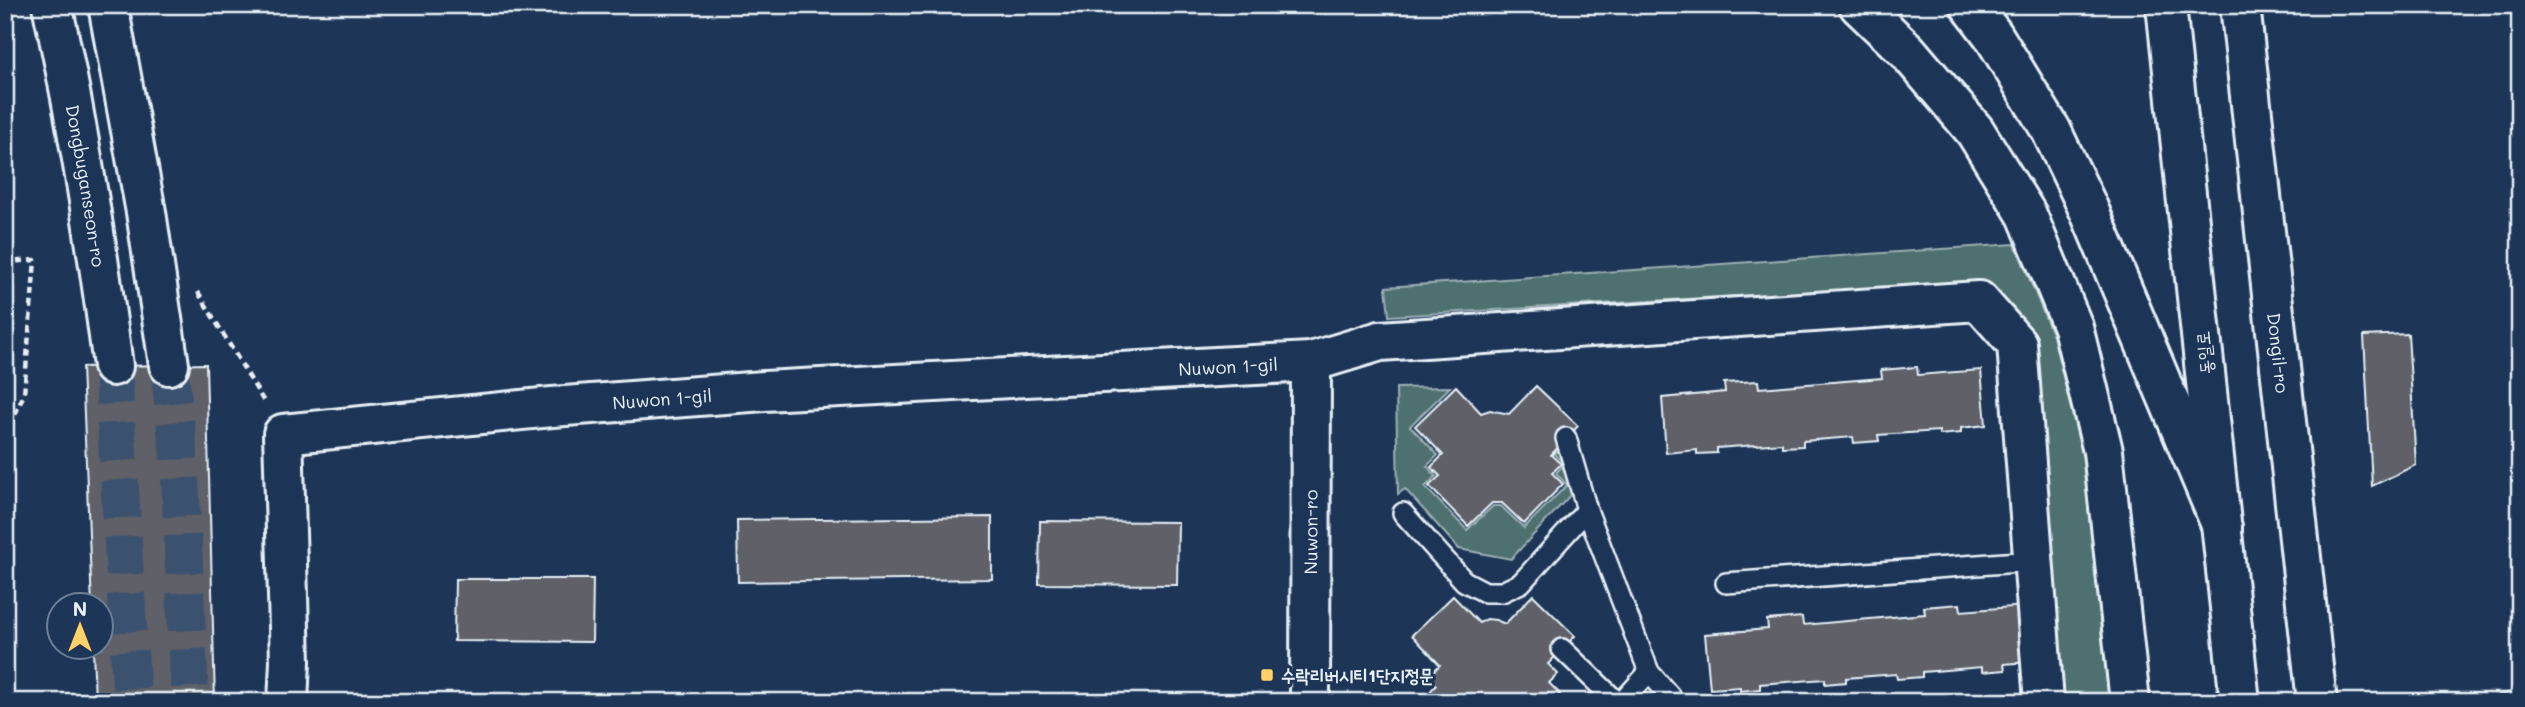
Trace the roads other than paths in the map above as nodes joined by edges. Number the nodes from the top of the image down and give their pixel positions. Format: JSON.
{"nodes":[{"id":1,"x":52,"y":5,"type":"edge"},
{"id":2,"x":108,"y":5,"type":"edge"},
{"id":3,"x":1859,"y":5,"type":"edge"},
{"id":4,"x":1970,"y":5,"type":"edge"},
{"id":5,"x":2166,"y":5,"type":"edge"},
{"id":6,"x":2240,"y":5,"type":"edge"},
{"id":7,"x":1311,"y":362,"type":"junction"},
{"id":8,"x":169,"y":365,"type":"tunnel mouth"},
{"id":9,"x":113,"y":366,"type":"tunnel mouth"},
{"id":10,"x":1566,"y":438,"type":"dead end"},
{"id":11,"x":1587,"y":510,"type":"junction"},
{"id":12,"x":1403,"y":513,"type":"dead end"},
{"id":13,"x":2222,"y":527,"type":"junction"},
{"id":14,"x":2033,"y":561,"type":"junction"},
{"id":15,"x":1726,"y":583,"type":"dead end"},
{"id":16,"x":1562,"y":649,"type":"dead end"},
{"id":17,"x":1649,"y":672,"type":"junction"},
{"id":18,"x":288,"y":702,"type":"edge"},
{"id":19,"x":1310,"y":702,"type":"edge"},
{"id":20,"x":1617,"y":702,"type":"edge"},
{"id":21,"x":1622,"y":702,"type":"edge"},
{"id":22,"x":1675,"y":702,"type":"edge"},
{"id":23,"x":2044,"y":702,"type":"edge"},
{"id":24,"x":2130,"y":702,"type":"edge"},
{"id":25,"x":2240,"y":702,"type":"edge"},
{"id":26,"x":2317,"y":702,"type":"edge"}],
"edges":[{"from":1,"to":9,"type":"main road","name":"Dongbuganseon-ro"},
{"from":2,"to":8,"type":"main road"},
{"from":3,"to":24,"type":"main road"},
{"from":4,"to":13,"type":"main road"},
{"from":5,"to":13,"type":"main road","name":"동일로"},
{"from":6,"to":26,"type":"main road","name":"Dongil-ro"},
{"from":7,"to":14,"type":"main road","name":"Nuwon 1-gil"},
{"from":7,"to":18,"type":"main road","name":"Nuwon 1-gil"},
{"from":7,"to":19,"type":"main road","name":"Nuwon-ro"},
{"from":10,"to":11,"type":"lane"},
{"from":11,"to":12,"type":"lane"},
{"from":11,"to":17,"type":"lane"},
{"from":13,"to":25,"type":"main road","name":"동일로"},
{"from":14,"to":15,"type":"lane"},
{"from":14,"to":23,"type":"main road"},
{"from":16,"to":20,"type":"lane"},
{"from":17,"to":21,"type":"lane"},
{"from":17,"to":22,"type":"lane"}]}
